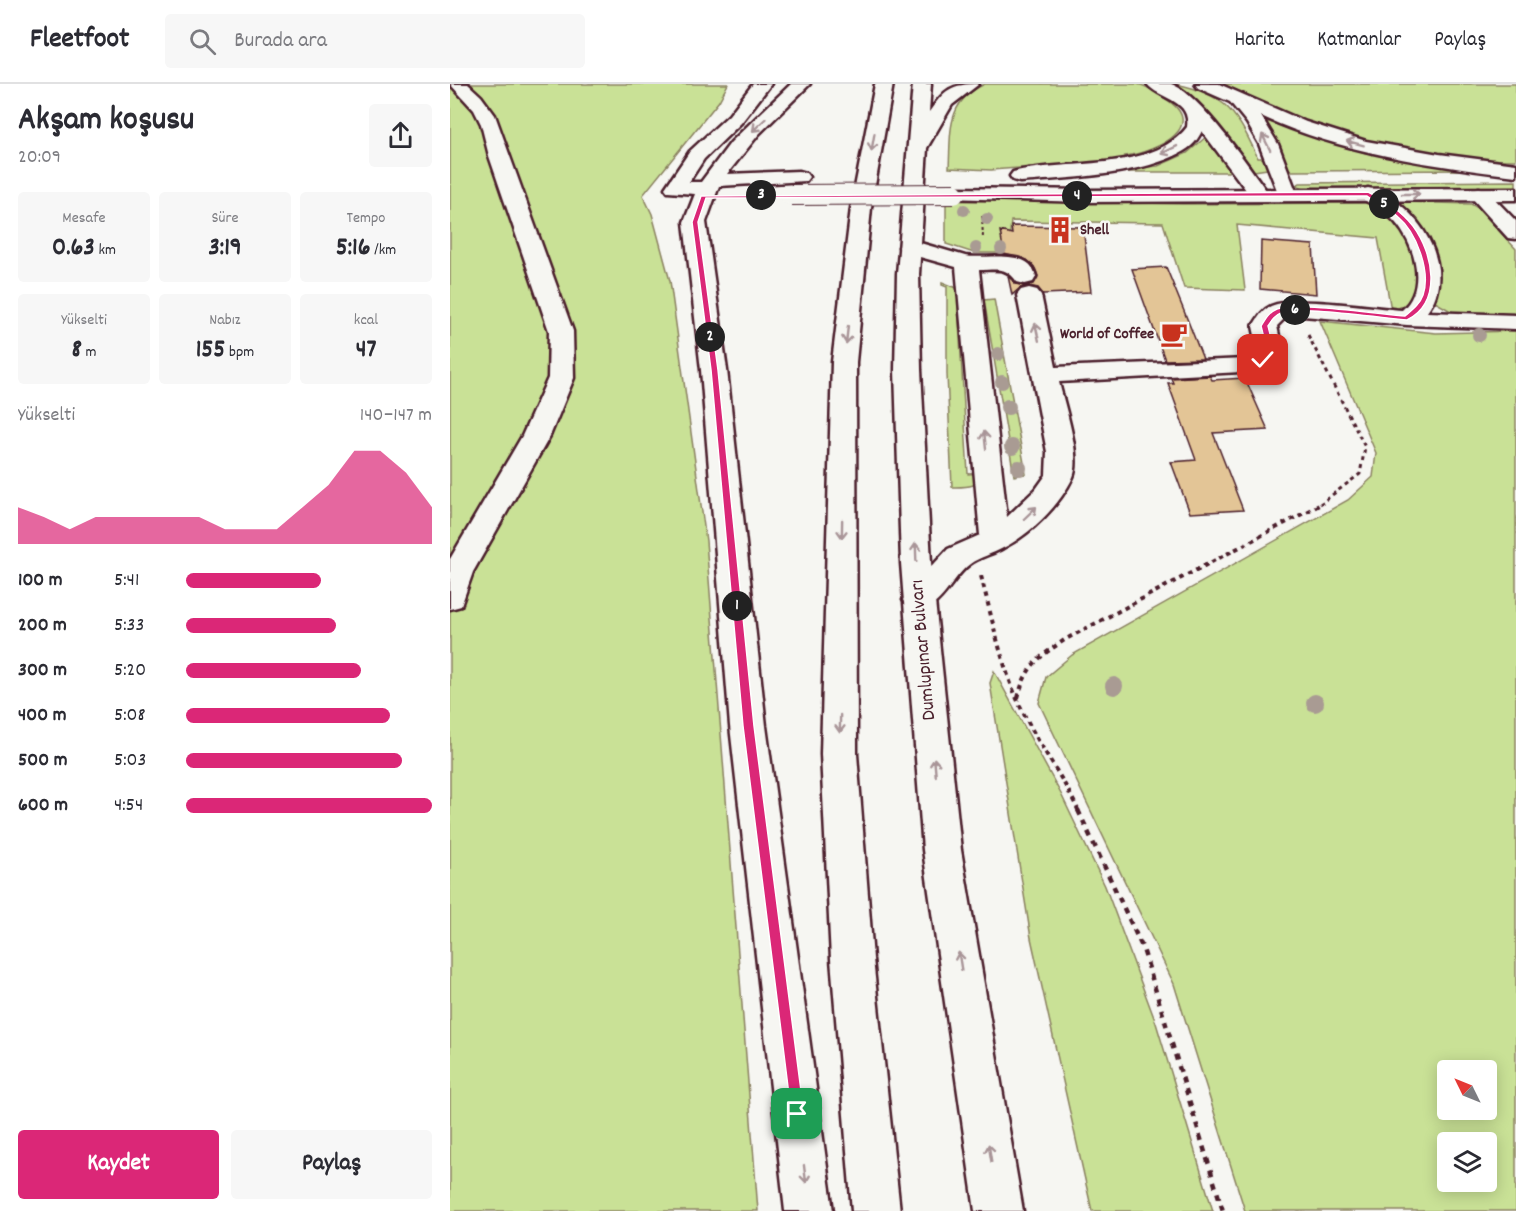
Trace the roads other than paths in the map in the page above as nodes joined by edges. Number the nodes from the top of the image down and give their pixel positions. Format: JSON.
{"nodes":[{"id":1,"x":457,"y":84,"type":"edge"},
{"id":2,"x":762,"y":84,"type":"edge"},
{"id":3,"x":801,"y":84,"type":"edge"},
{"id":4,"x":884,"y":84,"type":"edge"},
{"id":5,"x":922,"y":84,"type":"edge"},
{"id":6,"x":970,"y":84,"type":"edge"},
{"id":7,"x":1156,"y":84,"type":"edge"},
{"id":8,"x":1204,"y":84,"type":"edge"},
{"id":9,"x":1232,"y":98,"type":"junction"},
{"id":10,"x":1195,"y":113,"type":"junction"},
{"id":11,"x":916,"y":151,"type":"junction"},
{"id":12,"x":1516,"y":170,"type":"edge"},
{"id":13,"x":1020,"y":176,"type":"junction"},
{"id":14,"x":1516,"y":176,"type":"edge"},
{"id":15,"x":954,"y":185,"type":"junction"},
{"id":16,"x":1253,"y":186,"type":"junction"},
{"id":17,"x":1284,"y":186,"type":"junction"},
{"id":18,"x":707,"y":188,"type":"junction"},
{"id":19,"x":1368,"y":194,"type":"junction"},
{"id":20,"x":1479,"y":194,"type":"junction"},
{"id":21,"x":1516,"y":194,"type":"edge"},
{"id":22,"x":1516,"y":233,"type":"edge"},
{"id":23,"x":910,"y":247,"type":"junction"},
{"id":24,"x":966,"y":263,"type":"junction"},
{"id":25,"x":1407,"y":318,"type":"junction"},
{"id":26,"x":1516,"y":322,"type":"edge"},
{"id":27,"x":1046,"y":375,"type":"junction"},
{"id":28,"x":985,"y":545,"type":"junction"},
{"id":29,"x":450,"y":598,"type":"edge"},
{"id":30,"x":919,"y":600,"type":"junction"},
{"id":31,"x":809,"y":1211,"type":"edge"},
{"id":32,"x":876,"y":1211,"type":"edge"},
{"id":33,"x":999,"y":1211,"type":"edge"}],
"edges":[{"from":1,"to":29,"type":"main road"},
{"from":2,"to":18,"type":"main road"},
{"from":3,"to":18,"type":"main road","one_way":true},
{"from":4,"to":32,"type":"main road","one_way":true},
{"from":5,"to":11,"type":"main road","name":"Dumlupınar Bulvarı"},
{"from":6,"to":11,"type":"main road"},
{"from":7,"to":10,"type":"main road"},
{"from":8,"to":9,"type":"main road"},
{"from":12,"to":9,"type":"main road","one_way":true},
{"from":17,"to":9,"type":"main road","one_way":true},
{"from":10,"to":13,"type":"main road","one_way":true},
{"from":10,"to":16,"type":"main road"},
{"from":11,"to":23,"type":"main road","name":"Dumlupınar Bulvarı"},
{"from":13,"to":15,"type":"main road"},
{"from":13,"to":16,"type":"main road"},
{"from":14,"to":17,"type":"main road"},
{"from":15,"to":16,"type":"main road"},
{"from":15,"to":18,"type":"main road","bridge":true},
{"from":16,"to":17,"type":"main road"},
{"from":17,"to":19,"type":"main road"},
{"from":18,"to":31,"type":"main road","one_way":true},
{"from":19,"to":20,"type":"main road","one_way":true},
{"from":19,"to":25,"type":"main road"},
{"from":20,"to":21,"type":"main road"},
{"from":20,"to":22,"type":"main road"},
{"from":23,"to":24,"type":"main road"},
{"from":30,"to":23,"type":"main road","name":"Dumlupınar Bulvarı","one_way":true},
{"from":27,"to":24,"type":"main road","one_way":true},
{"from":28,"to":24,"type":"main road","one_way":true},
{"from":25,"to":26,"type":"main road"},
{"from":25,"to":27,"type":"main road"},
{"from":28,"to":27,"type":"main road","one_way":true},
{"from":28,"to":30,"type":"main road"},
{"from":33,"to":30,"type":"main road","name":"Dumlupınar Bulvarı","one_way":true}]}
